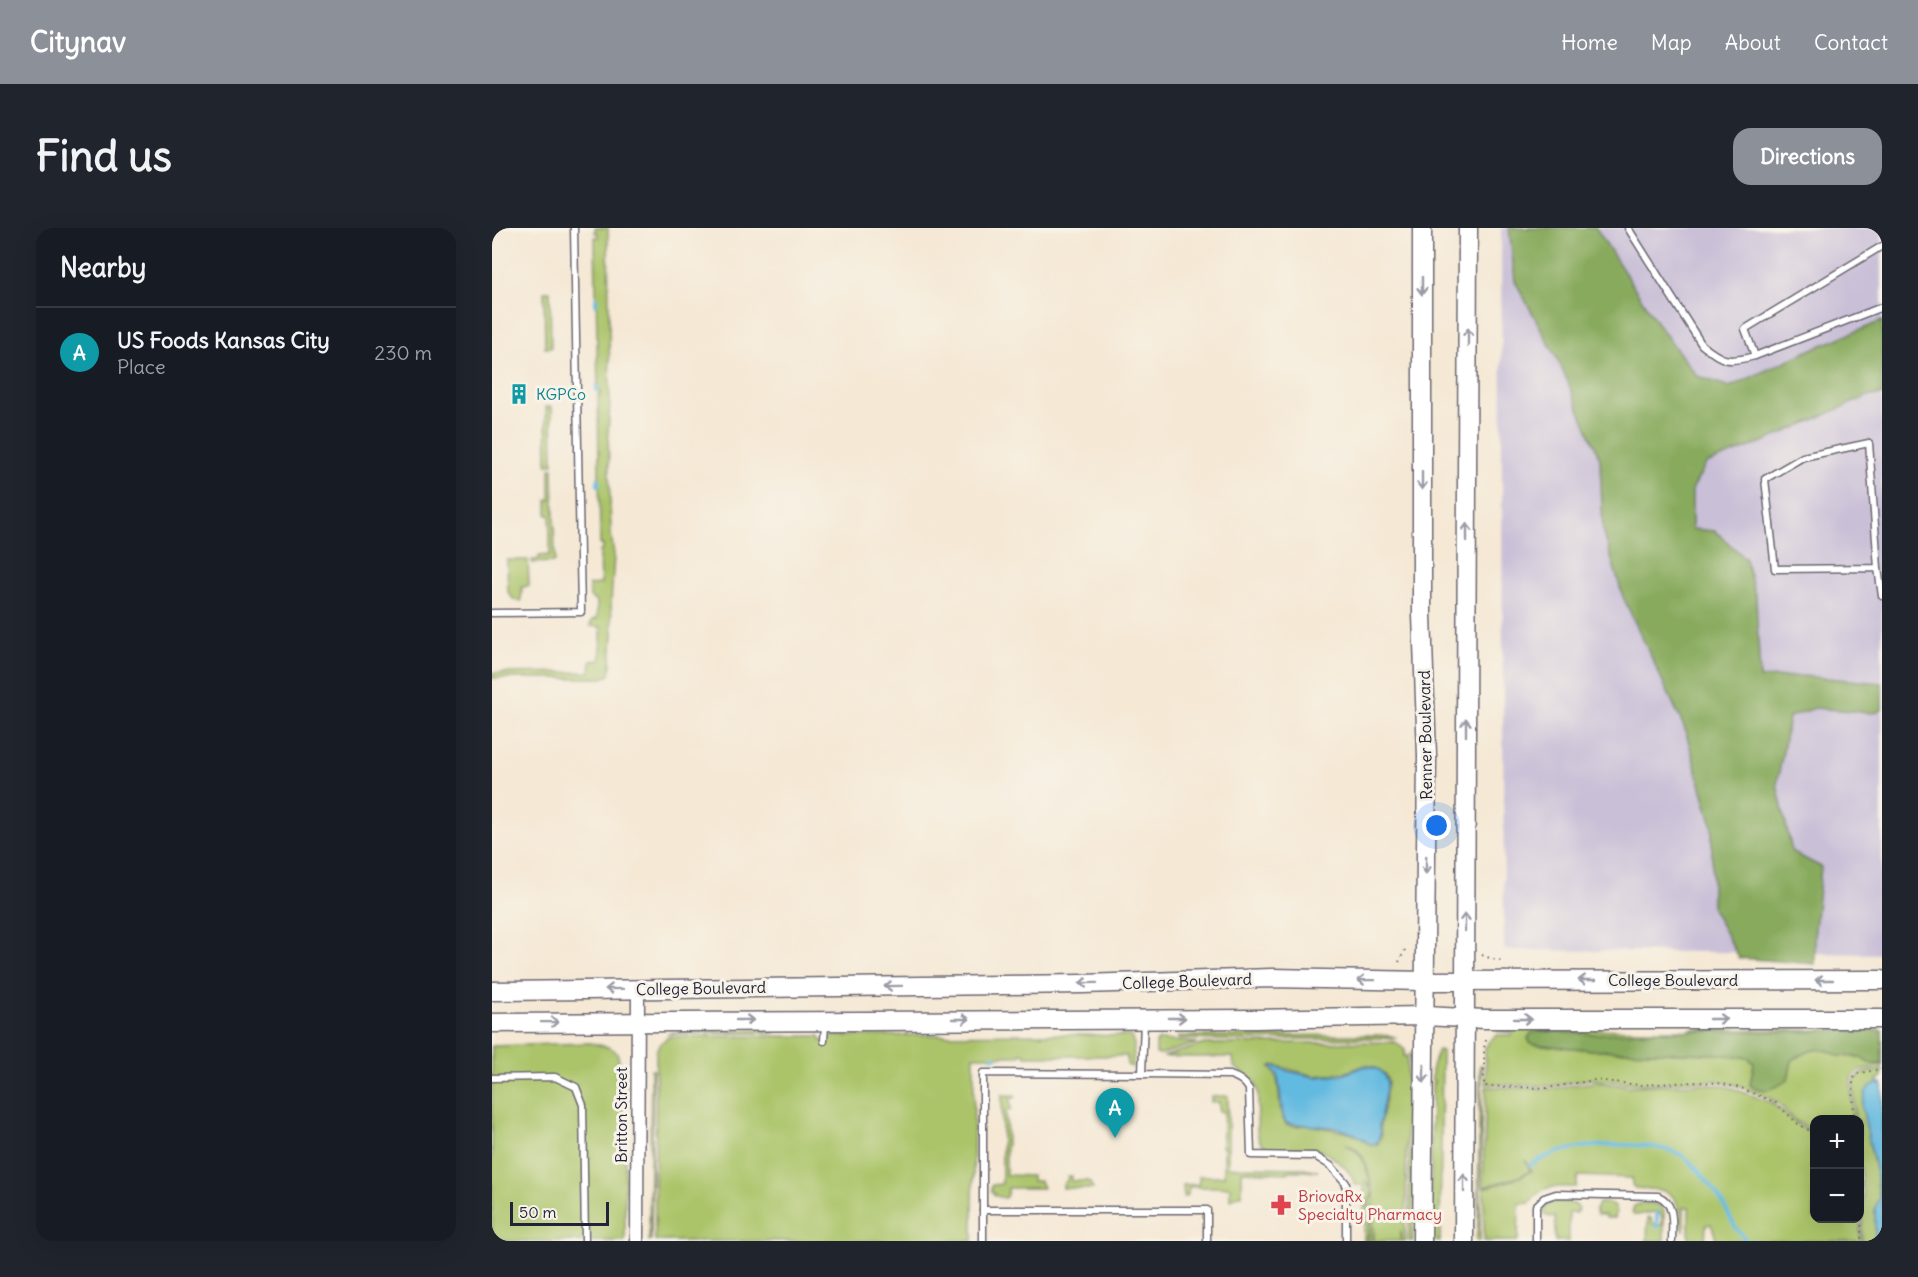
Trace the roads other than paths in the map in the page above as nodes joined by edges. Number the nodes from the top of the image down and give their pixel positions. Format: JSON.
{"nodes":[{"id":1,"x":574,"y":228,"type":"edge"},
{"id":2,"x":1422,"y":228,"type":"edge"},
{"id":3,"x":1468,"y":228,"type":"edge"},
{"id":4,"x":1628,"y":228,"type":"edge"},
{"id":5,"x":1882,"y":246,"type":"edge"},
{"id":6,"x":1882,"y":306,"type":"edge"},
{"id":7,"x":1755,"y":356,"type":"junction"},
{"id":8,"x":1878,"y":568,"type":"junction"},
{"id":9,"x":1882,"y":596,"type":"edge"},
{"id":10,"x":492,"y":614,"type":"edge"},
{"id":11,"x":1882,"y":980,"type":"edge"},
{"id":12,"x":1425,"y":981,"type":"junction"},
{"id":13,"x":1464,"y":981,"type":"junction"},
{"id":14,"x":638,"y":989,"type":"junction"},
{"id":15,"x":492,"y":991,"type":"edge"},
{"id":16,"x":1424,"y":1016,"type":"junction"},
{"id":17,"x":1464,"y":1017,"type":"junction"},
{"id":18,"x":1144,"y":1018,"type":"junction"},
{"id":19,"x":1882,"y":1019,"type":"edge"},
{"id":20,"x":825,"y":1020,"type":"junction"},
{"id":21,"x":638,"y":1021,"type":"junction"},
{"id":22,"x":492,"y":1023,"type":"edge"},
{"id":23,"x":824,"y":1041,"type":"dead end"},
{"id":24,"x":1142,"y":1074,"type":"junction"},
{"id":25,"x":492,"y":1078,"type":"edge"},
{"id":26,"x":983,"y":1210,"type":"junction"},
{"id":27,"x":585,"y":1241,"type":"edge"},
{"id":28,"x":637,"y":1241,"type":"edge"},
{"id":29,"x":983,"y":1241,"type":"edge"},
{"id":30,"x":1207,"y":1241,"type":"edge"},
{"id":31,"x":1346,"y":1241,"type":"edge"},
{"id":32,"x":1422,"y":1241,"type":"edge"},
{"id":33,"x":1464,"y":1241,"type":"edge"},
{"id":34,"x":1536,"y":1241,"type":"edge"},
{"id":35,"x":1672,"y":1241,"type":"edge"}],
"edges":[{"from":1,"to":10,"type":"lane"},
{"from":2,"to":12,"type":"main road","name":"Renner Boulevard","one_way":true},
{"from":13,"to":3,"type":"main road","one_way":true},
{"from":4,"to":7,"type":"lane"},
{"from":5,"to":7,"type":"lane"},
{"from":6,"to":7,"type":"lane"},
{"from":8,"to":8,"type":"lane"},
{"from":8,"to":9,"type":"lane"},
{"from":11,"to":13,"type":"main road","name":"College Boulevard","one_way":true},
{"from":12,"to":13,"type":"main road","name":"College Boulevard"},
{"from":12,"to":14,"type":"main road","name":"College Boulevard","one_way":true},
{"from":12,"to":16,"type":"main road","name":"Renner Boulevard"},
{"from":13,"to":17,"type":"main road"},
{"from":14,"to":15,"type":"main road","name":"College Boulevard","one_way":true},
{"from":14,"to":21,"type":"street","name":"Britton Street"},
{"from":16,"to":17,"type":"main road","name":"College Boulevard"},
{"from":18,"to":16,"type":"main road","name":"College Boulevard","one_way":true},
{"from":16,"to":32,"type":"main road","name":"Renner Boulevard","one_way":true},
{"from":17,"to":19,"type":"main road","name":"College Boulevard","one_way":true},
{"from":33,"to":17,"type":"main road","one_way":true},
{"from":20,"to":18,"type":"main road","name":"College Boulevard","one_way":true},
{"from":18,"to":24,"type":"lane"},
{"from":21,"to":20,"type":"main road","name":"College Boulevard","one_way":true},
{"from":20,"to":23,"type":"lane"},
{"from":22,"to":21,"type":"main road","name":"College Boulevard","one_way":true},
{"from":21,"to":28,"type":"street","name":"Britton Street"},
{"from":24,"to":26,"type":"lane"},
{"from":24,"to":31,"type":"lane"},
{"from":25,"to":27,"type":"lane"},
{"from":26,"to":29,"type":"lane"},
{"from":26,"to":30,"type":"lane"},
{"from":34,"to":35,"type":"lane"}]}
